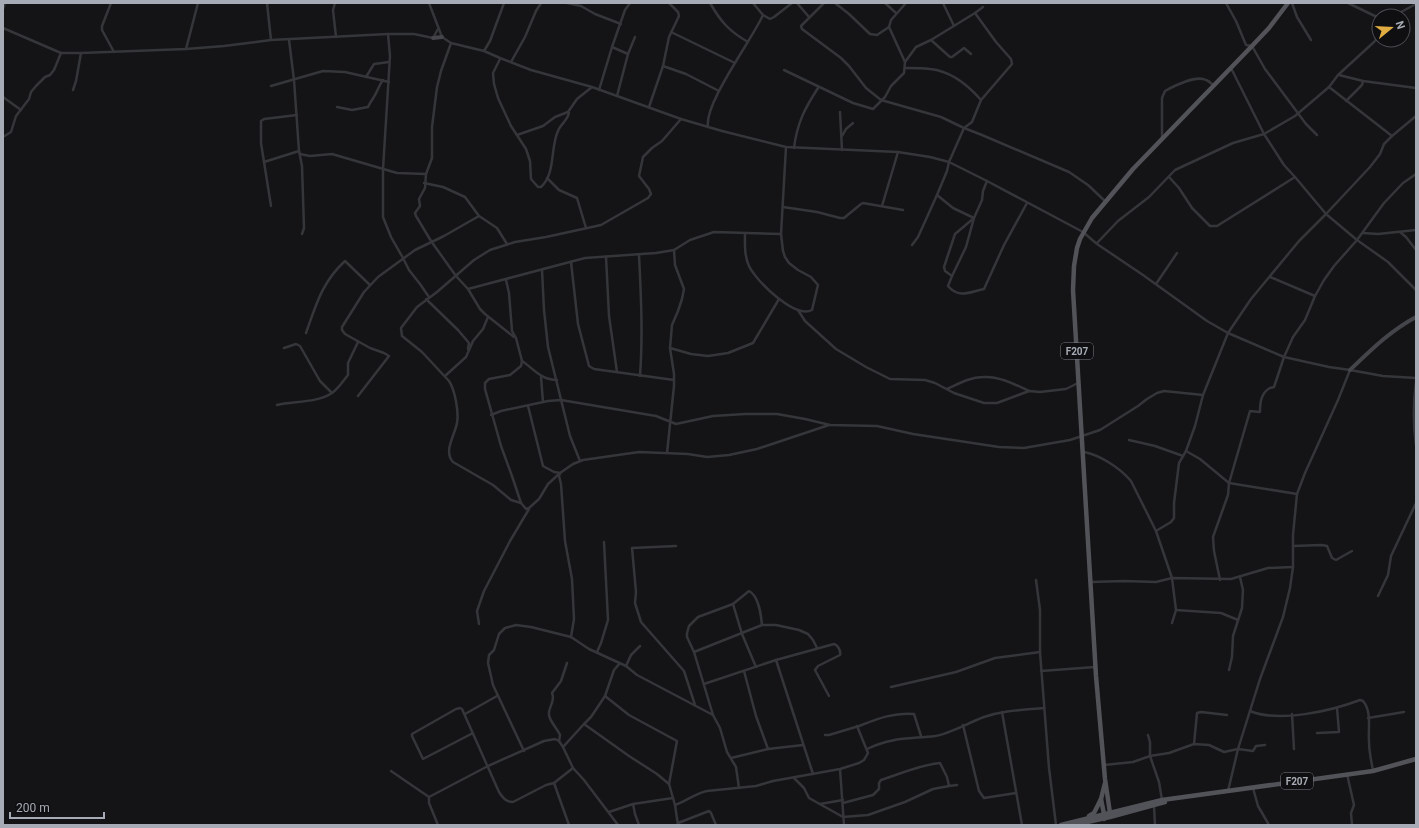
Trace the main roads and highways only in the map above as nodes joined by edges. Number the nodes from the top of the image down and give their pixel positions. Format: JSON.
{"nodes":[{"id":1,"x":1288,"y":3,"type":"edge"},
{"id":2,"x":1416,"y":759,"type":"edge"},
{"id":3,"x":1105,"y":779,"type":"junction"},
{"id":4,"x":1101,"y":798,"type":"junction"},
{"id":5,"x":1177,"y":799,"type":"junction"},
{"id":6,"x":1109,"y":804,"type":"junction"},
{"id":7,"x":1129,"y":809,"type":"junction"},
{"id":8,"x":1107,"y":816,"type":"junction"},
{"id":9,"x":1086,"y":818,"type":"junction"},
{"id":10,"x":1093,"y":823,"type":"edge"},
{"id":11,"x":1061,"y":825,"type":"edge"},
{"id":12,"x":1074,"y":825,"type":"edge"}],
"edges":[{"from":1,"to":3,"type":"main road","number":"F207"},
{"from":2,"to":5,"type":"main road","number":"F207"},
{"from":3,"to":4,"type":"main road","number":"F207"},
{"from":3,"to":6,"type":"main road","number":"F207"},
{"from":4,"to":8,"type":"main road","number":"F207"},
{"from":4,"to":9,"type":"main road"},
{"from":5,"to":7,"type":"main road","number":"F207"},
{"from":5,"to":8,"type":"main road","number":"F207"},
{"from":6,"to":7,"type":"main road"},
{"from":6,"to":8,"type":"main road","number":"F207"},
{"from":7,"to":8,"type":"main road","number":"F207"},
{"from":8,"to":9,"type":"main road","number":"F207"},
{"from":8,"to":10,"type":"main road","number":"F207"},
{"from":9,"to":11,"type":"main road","number":"F207"},
{"from":10,"to":12,"type":"main road","number":"F207"}]}
